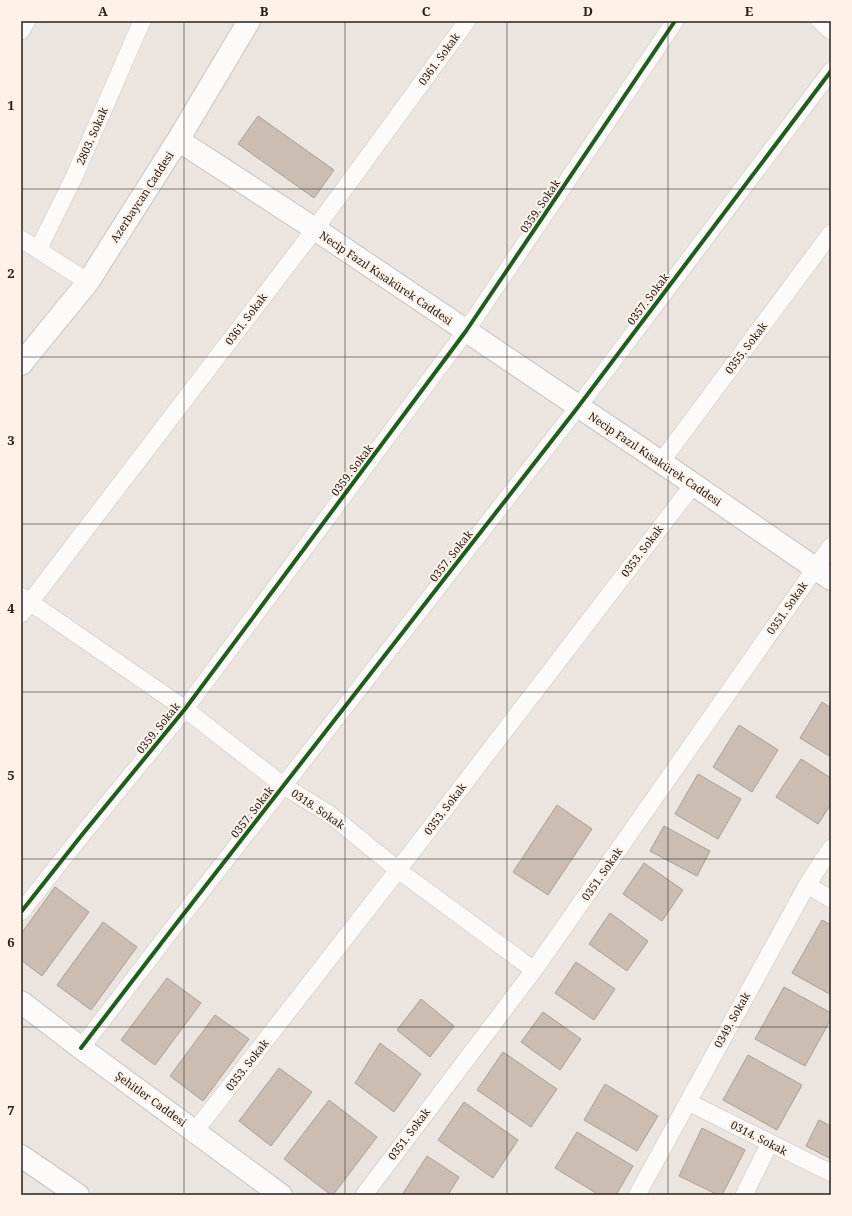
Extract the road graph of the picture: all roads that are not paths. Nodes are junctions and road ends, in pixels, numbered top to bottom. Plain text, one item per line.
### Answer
1 (27, 21) edge
2 (142, 21) edge
3 (249, 21) edge
4 (467, 21) edge
5 (675, 21) edge
6 (820, 21) edge
7 (21, 31) edge
8 (831, 31) edge
9 (831, 71) edge
10 (178, 140) junction
11 (315, 229) junction
12 (831, 233) edge
13 (21, 239) edge
14 (38, 250) junction
15 (88, 282) junction
16 (466, 331) junction
17 (21, 364) edge
18 (578, 407) junction
19 (661, 462) junction
20 (694, 485) junction
21 (831, 546) edge
22 (823, 574) edge
23 (24, 604) edge
24 (185, 709) junction
25 (284, 786) junction
26 (831, 848) edge
27 (398, 870) junction
28 (807, 885) junction
29 (831, 900) edge
30 (21, 912) edge
31 (534, 970) junction
32 (21, 1002) edge
33 (81, 1048) junction
34 (688, 1102) junction
35 (195, 1131) junction
36 (770, 1143) junction
37 (21, 1156) edge
38 (831, 1173) edge
39 (78, 1195) edge
40 (281, 1195) edge
41 (364, 1195) edge
42 (638, 1195) edge
43 (744, 1195) edge

1 - 7 street
2 - 14 street, 2803. Sokak
3 - 10 street, Azerbaycan Caddesi
4 - 11 street, 0361. Sokak
5 - 16 street, 0359. Sokak
6 - 8 street
9 - 18 street, 0357. Sokak
10 - 11 street, Necip Fazıl Kısakürek Caddesi
10 - 15 street, Azerbaycan Caddesi
11 - 16 street, Necip Fazıl Kısakürek Caddesi
11 - 23 street, 0361. Sokak
12 - 19 street, 0355. Sokak
13 - 14 street
14 - 15 street
15 - 17 street, Azerbaycan Caddesi
16 - 18 street, Necip Fazıl Kısakürek Caddesi
16 - 24 street, 0359. Sokak
18 - 19 street, Necip Fazıl Kısakürek Caddesi
18 - 25 street, 0357. Sokak
19 - 20 street, Necip Fazıl Kısakürek Caddesi
20 - 22 street, Necip Fazıl Kısakürek Caddesi
20 - 27 street, 0353. Sokak
21 - 22 street, 0351. Sokak
22 - 31 street, 0351. Sokak
23 - 24 street, 0318. Sokak
24 - 25 street, 0318. Sokak
24 - 30 street, 0359. Sokak
25 - 27 street, 0318. Sokak
25 - 33 street, 0357. Sokak
26 - 28 street, 0349. Sokak
27 - 31 street, 0318. Sokak
27 - 35 street, 0353. Sokak
28 - 29 street
28 - 34 street, 0349. Sokak
31 - 41 street, 0351. Sokak
32 - 33 street, Şehitler Caddesi
33 - 35 street, Şehitler Caddesi
34 - 36 street, 0314. Sokak
34 - 42 street, 0349. Sokak
35 - 40 street, Şehitler Caddesi
36 - 38 street, 0314. Sokak
36 - 43 street
37 - 39 street

